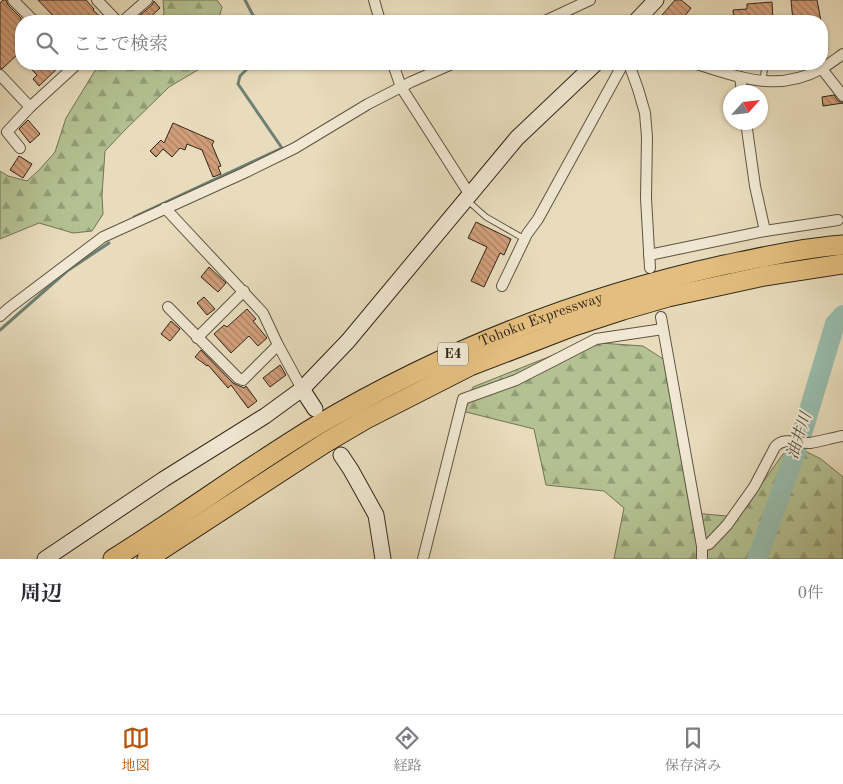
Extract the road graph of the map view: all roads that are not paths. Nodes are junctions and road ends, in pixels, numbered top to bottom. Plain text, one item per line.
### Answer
1 (13, 0) edge
2 (97, 0) edge
3 (147, 0) edge
4 (374, 0) edge
5 (590, 0) edge
6 (656, 0) edge
7 (28, 15) edge
8 (111, 15) edge
9 (130, 15) edge
10 (378, 15) edge
11 (558, 15) edge
12 (642, 15) edge
13 (843, 54) edge
14 (828, 65) edge
15 (70, 70) edge
16 (395, 70) edge
17 (439, 70) edge
18 (589, 70) edge
19 (620, 70) edge
20 (631, 70) edge
21 (716, 70) edge
22 (764, 70) edge
23 (819, 70) edge
24 (823, 70) edge
25 (0, 75) edge
26 (740, 77) junction
27 (763, 82) junction
28 (741, 85) edge
29 (401, 87) junction
30 (843, 96) edge
31 (30, 107) junction
32 (747, 130) edge
33 (20, 148) dead end
34 (468, 197) junction
35 (165, 208) junction
36 (838, 220) dead end
37 (766, 231) junction
38 (527, 234) junction
39 (838, 245) edge
40 (649, 256) junction
41 (834, 265) edge
42 (650, 268) dead end
43 (502, 286) dead end
44 (244, 291) junction
45 (168, 307) dead end
46 (0, 316) edge
47 (661, 317) dead end
48 (663, 329) junction
49 (198, 338) junction
50 (278, 345) junction
51 (302, 389) junction
52 (315, 409) dead end
53 (843, 436) edge
54 (341, 455) dead end
55 (702, 546) junction
56 (45, 559) edge
57 (113, 559) edge
58 (147, 559) edge
59 (383, 559) edge
60 (423, 559) edge
61 (702, 559) edge

1 - 7 street
2 - 8 street
3 - 9 street
4 - 10 street
5 - 11 street
6 - 12 street
13 - 14 street
15 - 31 street
16 - 29 street
17 - 29 street
18 - 34 street
19 - 38 street
20 - 40 street
21 - 26 street
22 - 27 lane
23 - 27 street
24 - 30 street
25 - 31 street
26 - 27 street
26 - 28 street
29 - 34 street
29 - 35 street
31 - 33 street
32 - 37 street
34 - 38 lane
34 - 51 street
35 - 44 street
35 - 46 street
36 - 37 street
37 - 40 street
38 - 43 street
39 - 57 highway, Tohoku Expressway / E4
40 - 42 street
41 - 58 highway, Tohoku Expressway / E4
44 - 49 street
44 - 50 street
45 - 49 street
47 - 48 street
48 - 55 street
48 - 60 street
49 - 50 street
50 - 51 street
51 - 52 street
51 - 56 street
53 - 55 street
54 - 59 street
55 - 61 street

